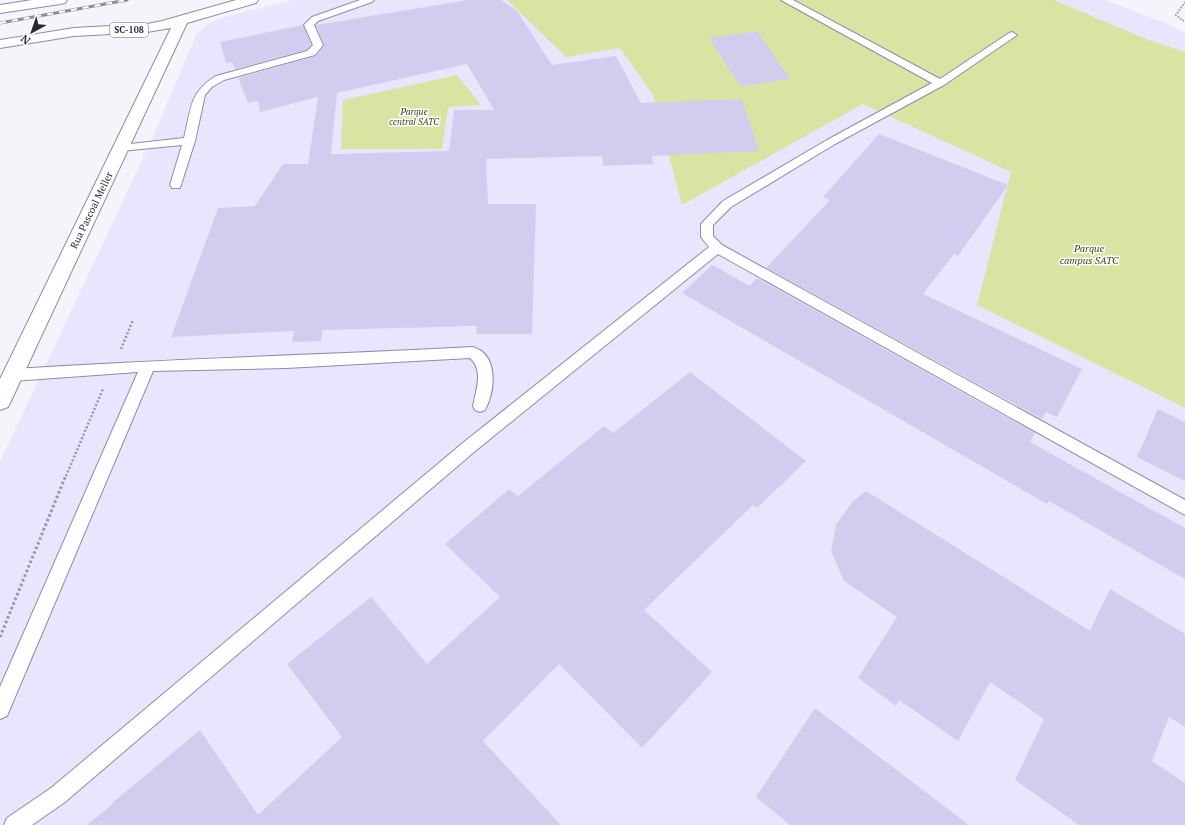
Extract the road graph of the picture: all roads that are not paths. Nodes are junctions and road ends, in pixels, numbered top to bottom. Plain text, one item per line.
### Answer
1 (60, 0) edge
2 (251, 0) edge
3 (369, 0) edge
4 (786, 0) edge
5 (0, 9) edge
6 (182, 19) junction
7 (1012, 35) dead end
8 (0, 44) edge
9 (940, 83) junction
10 (189, 141) junction
11 (121, 148) junction
12 (176, 185) dead end
13 (718, 248) junction
14 (148, 366) junction
15 (12, 375) junction
16 (0, 401) edge
17 (480, 406) dead end
18 (1185, 508) edge
19 (0, 709) edge
20 (14, 825) edge

1 - 5 main road
2 - 6 main road, SC-108
3 - 10 lane
4 - 9 lane
6 - 8 main road, SC-108
6 - 11 main road, Rua Pascoal Meller
7 - 9 lane
9 - 13 lane
10 - 11 lane
10 - 12 lane
11 - 15 main road, Rua Pascoal Meller
13 - 18 lane
13 - 20 lane
14 - 15 lane
14 - 17 lane
14 - 19 lane
15 - 16 main road, Rua Pascoal Meller

